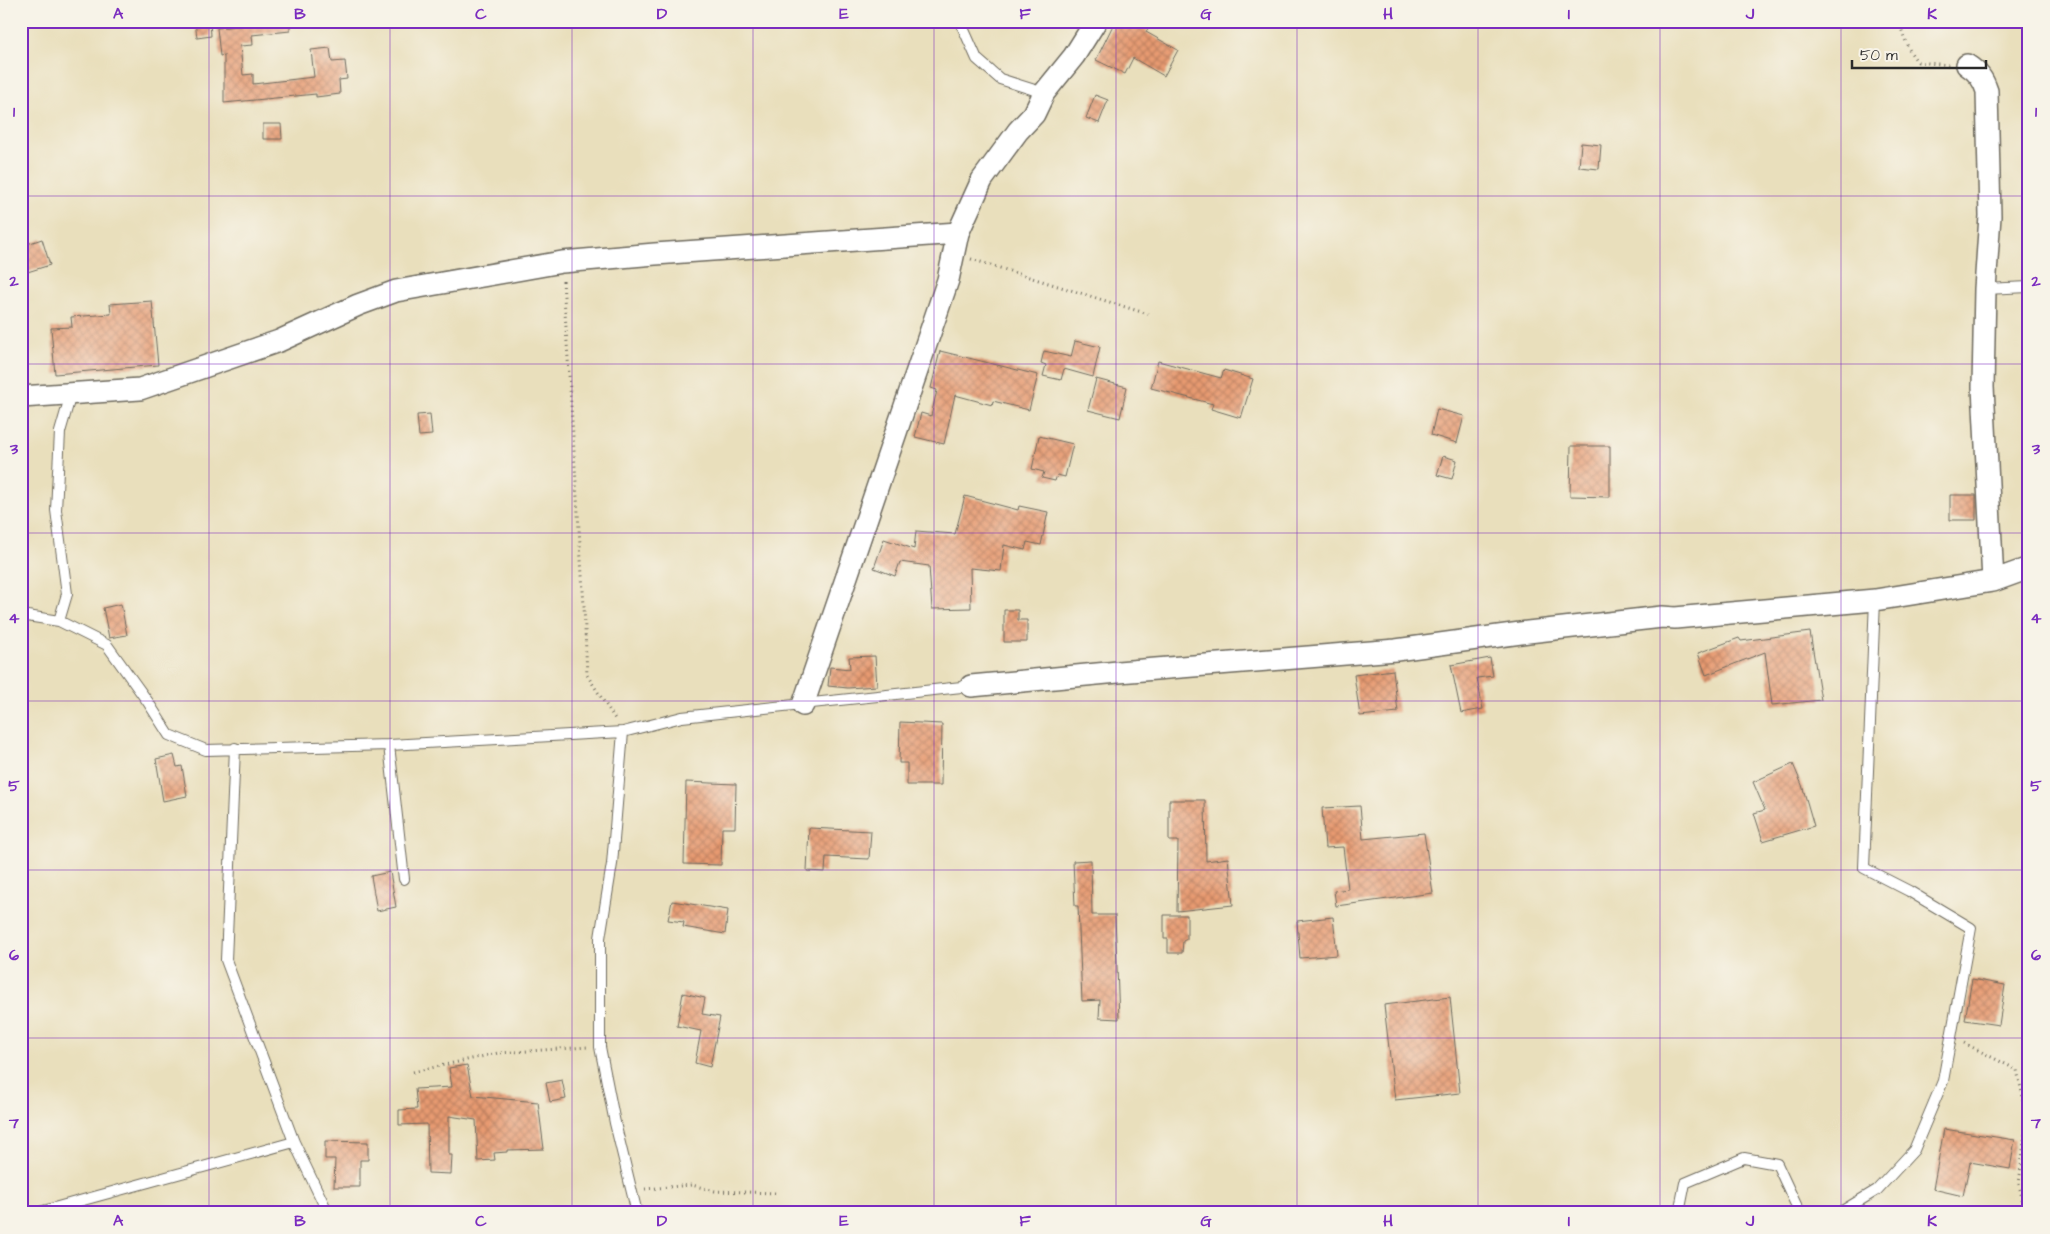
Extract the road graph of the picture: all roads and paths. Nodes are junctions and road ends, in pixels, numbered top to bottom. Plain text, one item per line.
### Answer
1 (960, 21) edge
2 (1096, 21) edge
3 (1899, 21) edge
4 (1967, 65) joint
5 (1044, 93) junction
6 (958, 233) junction
7 (562, 262) junction
8 (2029, 286) edge
9 (1985, 289) junction
10 (1148, 314) dead end
11 (71, 394) junction
12 (21, 398) edge
13 (2029, 568) edge
14 (1993, 581) junction
15 (1875, 600) junction
16 (21, 615) edge
17 (60, 621) junction
18 (971, 686) joint
19 (803, 705) junction
20 (623, 732) junction
21 (389, 745) junction
22 (235, 748) junction
23 (404, 879) dead end
24 (1951, 1036) junction
25 (600, 1047) junction
26 (413, 1072) dead end
27 (294, 1142) junction
28 (632, 1190) junction
29 (776, 1193) dead end
30 (36, 1213) edge
31 (328, 1213) edge
32 (637, 1213) edge
33 (1679, 1213) edge
34 (1803, 1213) edge
35 (1839, 1213) edge
36 (2025, 1213) edge

1 - 5 lane
2 - 5 street
3 - 4 path
4 - 9 street
5 - 6 street
6 - 7 street
6 - 10 path
6 - 19 street
7 - 11 street
7 - 20 path
8 - 9 lane
9 - 14 street
11 - 12 street
11 - 17 lane
13 - 14 street
14 - 15 street
15 - 18 street
15 - 24 lane
16 - 17 lane
17 - 22 lane
18 - 19 lane
19 - 20 lane
20 - 21 lane
20 - 25 lane
21 - 22 lane
21 - 23 lane
22 - 27 lane
24 - 35 lane
24 - 36 path
25 - 26 path
25 - 28 lane
27 - 30 lane
27 - 31 lane
28 - 29 path
28 - 32 lane
33 - 34 lane

